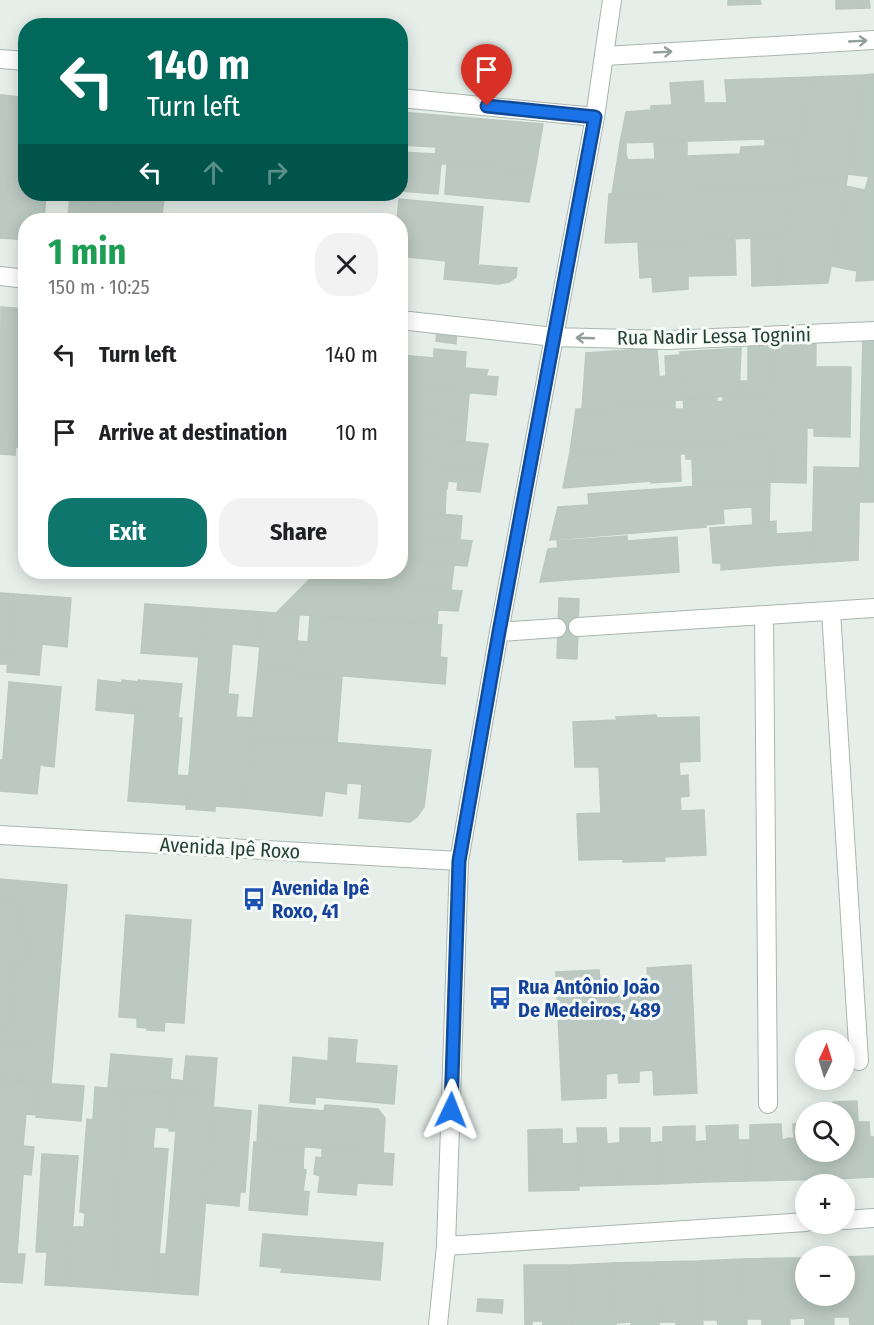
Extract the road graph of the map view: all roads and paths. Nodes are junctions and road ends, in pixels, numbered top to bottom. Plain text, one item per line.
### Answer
1 (612, 0) edge
2 (874, 40) edge
3 (605, 56) junction
4 (0, 59) edge
5 (18, 60) edge
6 (408, 99) edge
7 (595, 117) junction
8 (0, 276) edge
9 (18, 278) edge
10 (408, 321) edge
11 (874, 331) edge
12 (554, 337) junction
13 (874, 608) edge
14 (831, 610) junction
15 (764, 615) junction
16 (578, 627) dead end
17 (557, 628) dead end
18 (499, 632) junction
19 (0, 835) edge
20 (459, 861) junction
21 (859, 1061) dead end
22 (768, 1104) dead end
23 (874, 1218) edge
24 (855, 1219) edge
25 (795, 1223) edge
26 (446, 1246) junction
27 (438, 1325) edge

1 - 3 street
3 -> 2 street
3 - 7 street
4 - 5 street
6 - 7 street
7 - 12 street
8 - 9 street
10 - 12 street, Rua Nadir Lessa Tognini
11 -> 12 street, Rua Nadir Lessa Tognini
12 - 18 street
13 - 14 street
14 - 15 street
14 - 21 street
15 - 16 street
15 - 22 street
17 - 18 street
18 - 20 street
19 - 20 street, Avenida Ipê Roxo
20 - 26 street
23 - 24 street
25 - 26 street
26 - 27 street

